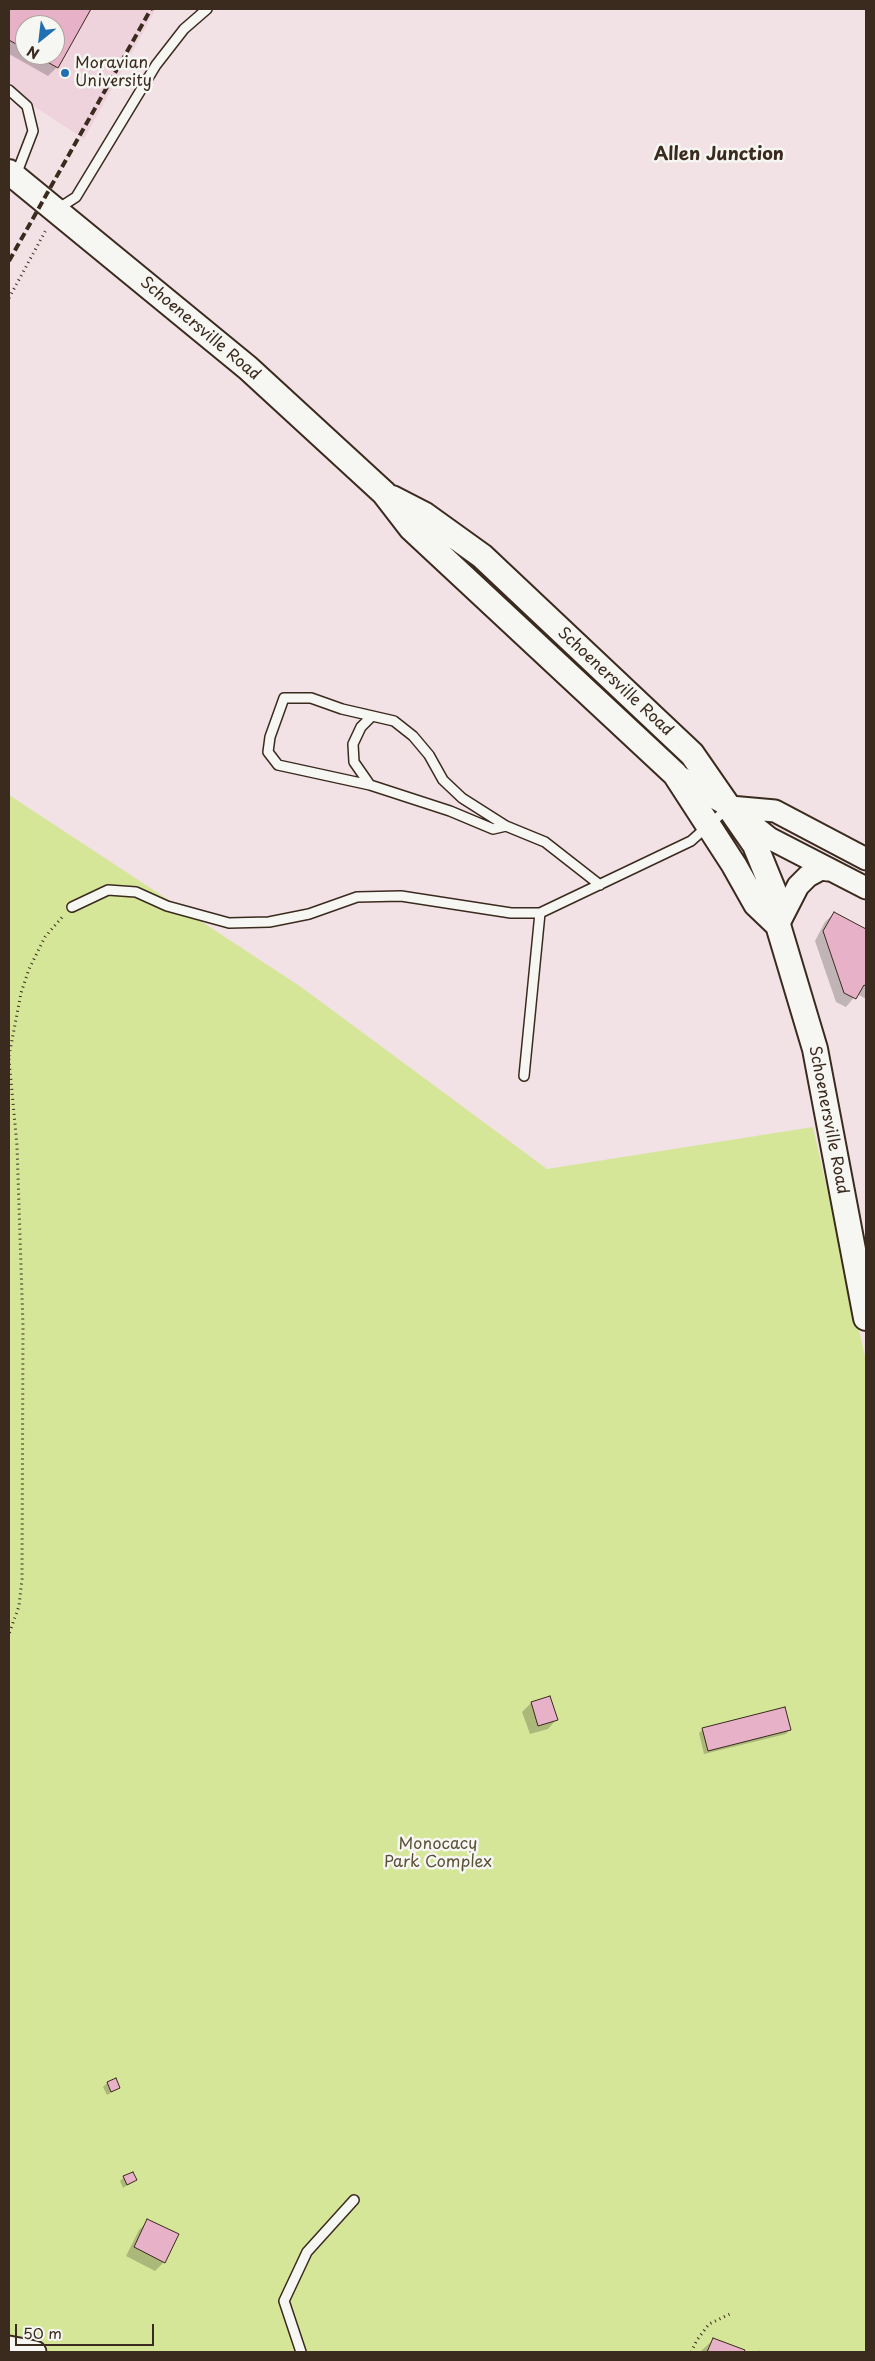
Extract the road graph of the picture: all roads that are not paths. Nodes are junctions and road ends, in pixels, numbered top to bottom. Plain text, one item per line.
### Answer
1 (207, 9) edge
2 (9, 90) edge
3 (12, 175) edge
4 (56, 211) junction
5 (384, 493) junction
6 (371, 717) junction
7 (675, 774) junction
8 (370, 785) junction
9 (730, 807) junction
10 (707, 824) junction
11 (506, 826) junction
12 (866, 859) edge
13 (828, 870) junction
14 (600, 885) junction
15 (866, 888) edge
16 (72, 907) road end
17 (540, 913) junction
18 (778, 925) junction
19 (524, 1076) dead end
20 (865, 1305) edge
21 (354, 2200) dead end
22 (9, 2347) edge
23 (35, 2352) edge
24 (301, 2352) edge

1 - 4 lane
2 - 3 lane
3 - 4 main road, Schoenersville Road
4 - 5 main road, Schoenersville Road
5 - 7 main road, Schoenersville Road
5 - 9 main road, Schoenersville Road
6 - 8 lane
6 - 8 lane
6 - 11 lane
7 - 9 street
7 - 10 main road, Schoenersville Road
8 - 11 lane
9 - 10 lane
9 - 12 street
9 - 13 street
9 - 18 main road, Schoenersville Road
10 - 14 lane
10 - 18 main road, Schoenersville Road
11 - 14 lane
13 - 15 street
13 - 18 street
14 - 17 lane
16 - 17 lane
17 - 19 lane
18 - 20 main road, Schoenersville Road
21 - 24 lane
22 - 23 street

